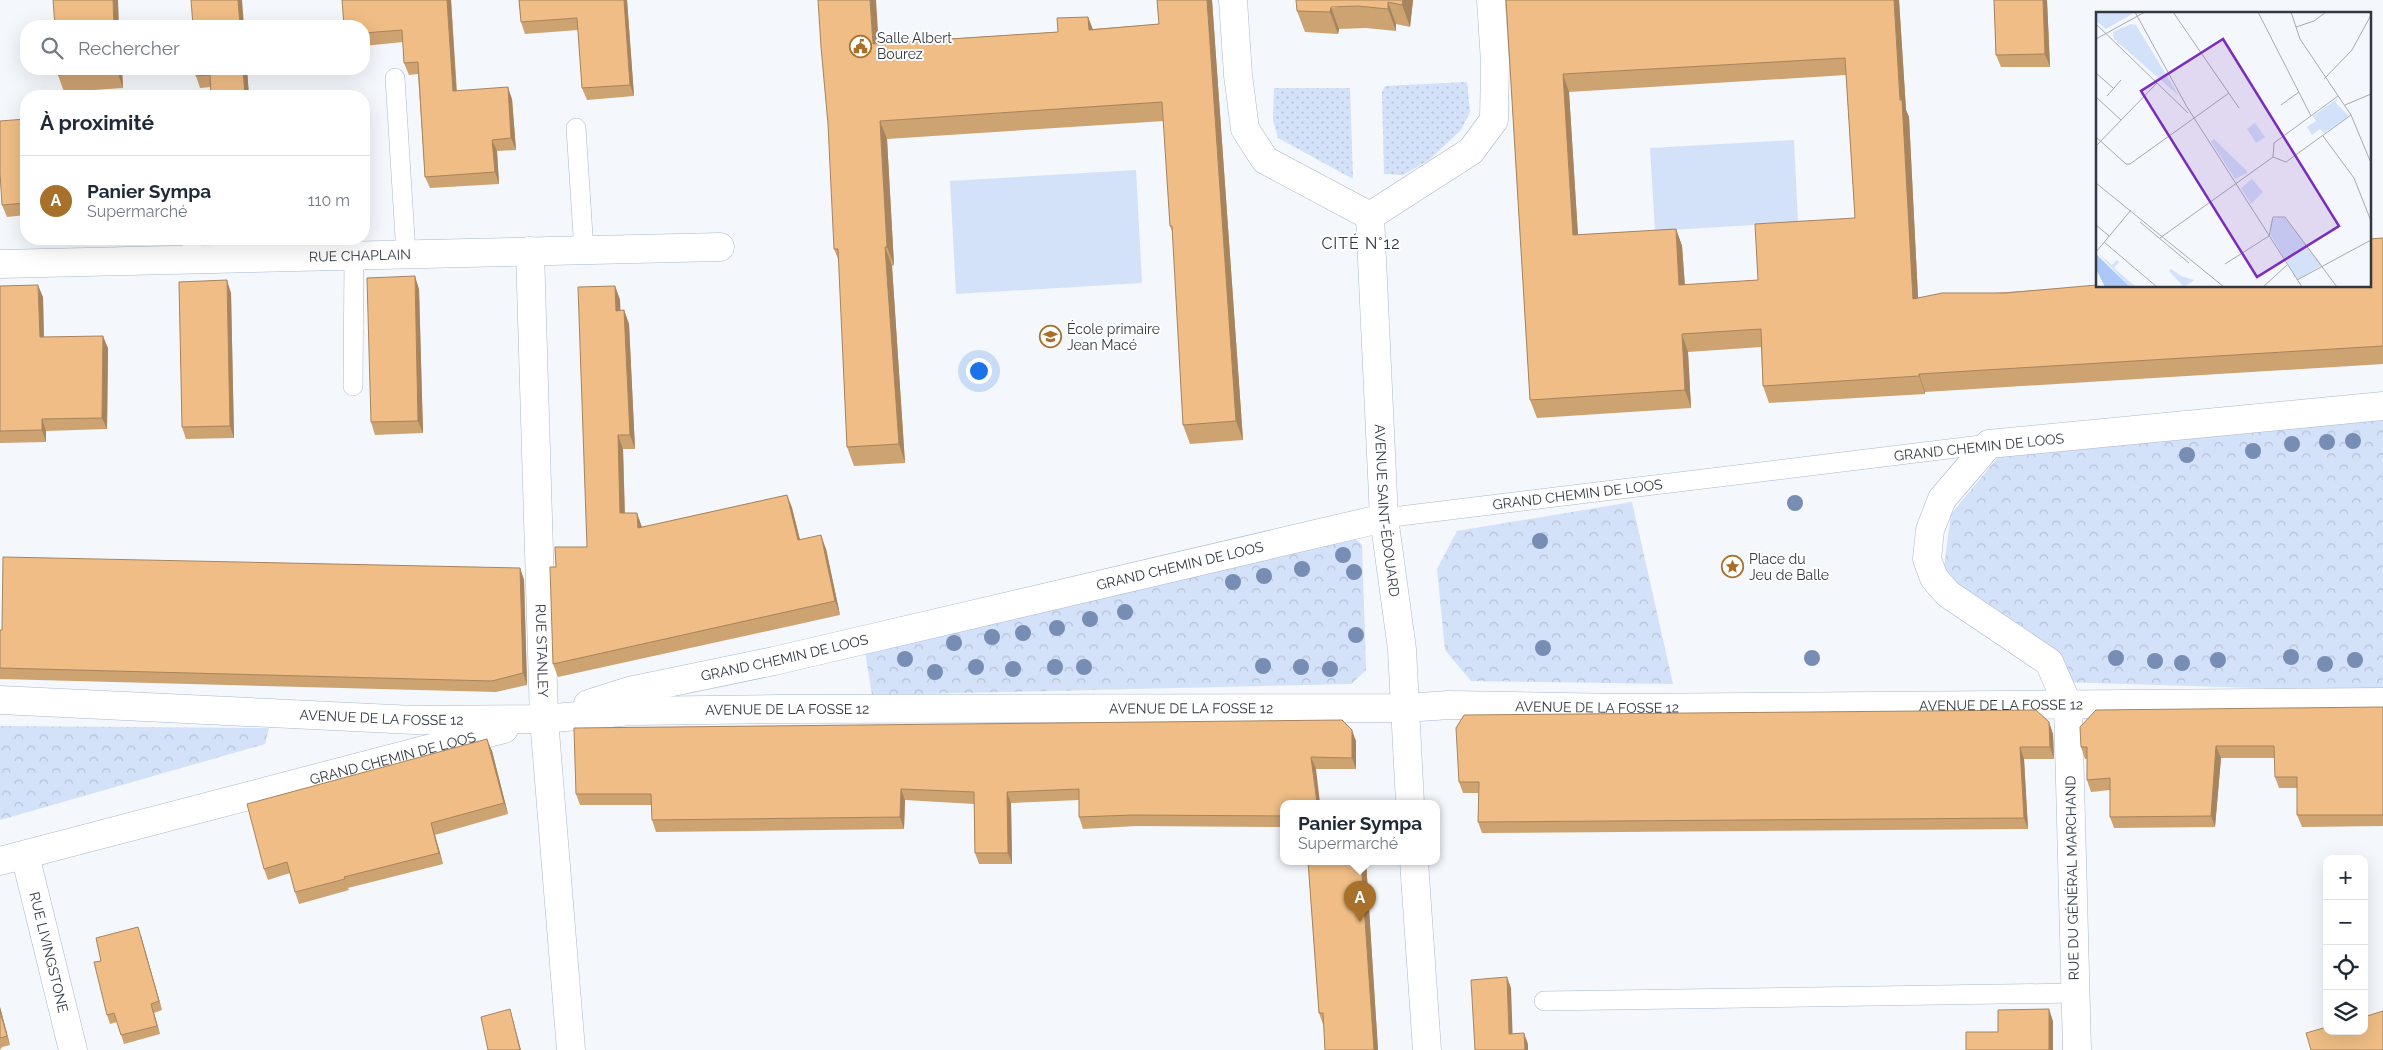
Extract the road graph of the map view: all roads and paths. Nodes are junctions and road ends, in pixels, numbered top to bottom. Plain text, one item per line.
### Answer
1 (1233, 0) edge
2 (1491, 0) edge
3 (394, 78) dead end
4 (576, 128) dead end
5 (1370, 216) junction
6 (720, 247) dead end
7 (192, 249) edge
8 (530, 251) junction
9 (584, 251) junction
10 (406, 254) junction
11 (354, 255) junction
12 (0, 264) edge
13 (353, 386) dead end
14 (2383, 406) edge
15 (1989, 444) junction
16 (1384, 518) junction
17 (0, 700) edge
18 (2383, 702) edge
19 (2068, 706) junction
20 (1405, 708) junction
21 (544, 719) junction
22 (1410, 800) edge
23 (13, 858) edge
24 (1414, 865) edge
25 (2075, 993) junction
26 (1544, 1001) dead end
27 (73, 1050) edge
28 (571, 1050) edge
29 (1427, 1050) edge
30 (2077, 1050) edge

1 - 5 street
2 - 5 street
3 - 10 lane
4 - 9 lane
5 - 16 street, AVENUE SAINT-ÉDOUARD
6 - 9 street, RUE CHAPLAIN
7 - 11 street, RUE CHAPLAIN
7 - 12 street, RUE CHAPLAIN
8 - 9 street, RUE CHAPLAIN
8 - 10 street, RUE CHAPLAIN
8 - 21 street, RUE STANLEY
10 - 11 street, RUE CHAPLAIN
11 - 13 lane
14 - 15 street, GRAND CHEMIN DE LOOS
15 - 16 lane, GRAND CHEMIN DE LOOS
15 - 19 street
16 - 20 street, AVENUE SAINT-ÉDOUARD
16 - 21 street, GRAND CHEMIN DE LOOS
17 - 21 street, AVENUE DE LA FOSSE 12
18 - 19 street, AVENUE DE LA FOSSE 12
19 - 20 street, AVENUE DE LA FOSSE 12
19 - 25 street, RUE DU GÉNÉRAL MARCHAND
20 - 21 street, AVENUE DE LA FOSSE 12
20 - 22 street, AVENUE SAINT-ÉDOUARD
21 - 23 street, GRAND CHEMIN DE LOOS
21 - 28 street, RUE STANLEY
23 - 27 street, RUE LIVINGSTONE
24 - 29 street
25 - 26 lane
25 - 30 street, RUE DU GÉNÉRAL MARCHAND

